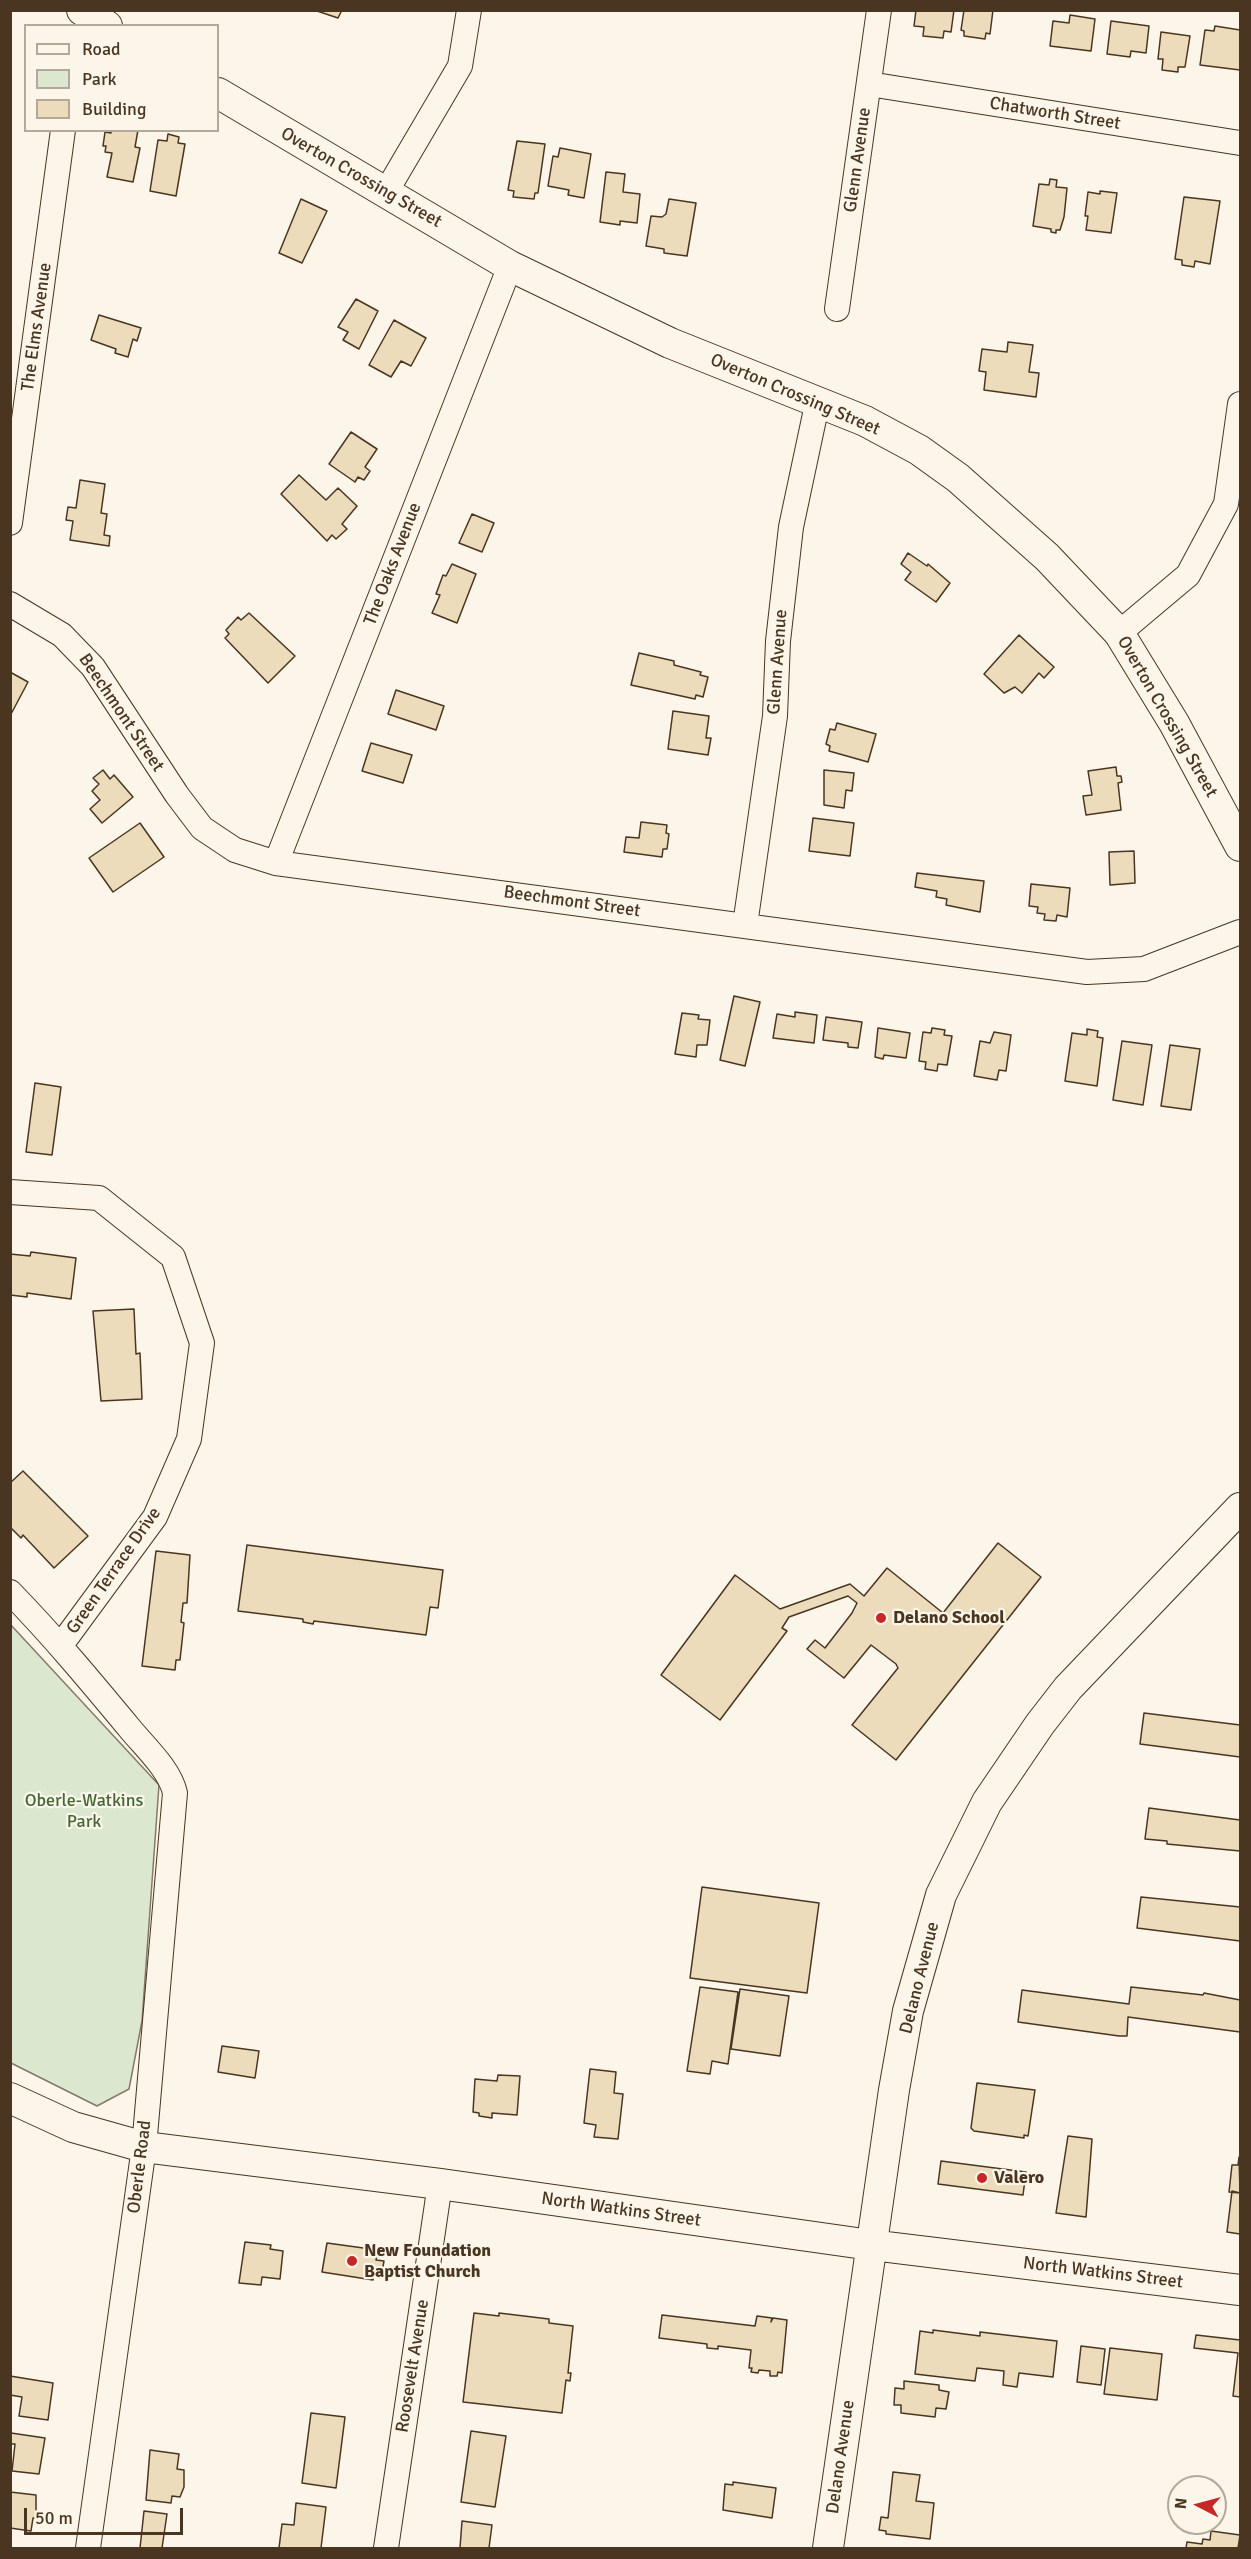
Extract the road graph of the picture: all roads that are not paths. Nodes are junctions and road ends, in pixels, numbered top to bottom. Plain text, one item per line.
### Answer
1 (81, 10) edge
2 (469, 10) edge
3 (879, 10) edge
4 (103, 24) edge
5 (869, 84) junction
6 (219, 94) edge
7 (63, 132) edge
8 (1240, 143) edge
9 (386, 192) junction
10 (510, 266) junction
11 (837, 309) dead end
12 (818, 400) junction
13 (1240, 404) edge
14 (10, 523) edge
15 (10, 604) edge
16 (1119, 633) junction
17 (1240, 846) edge
18 (276, 863) junction
19 (745, 925) junction
20 (1240, 932) edge
21 (10, 1192) edge
22 (1240, 1508) edge
23 (10, 1592) edge
24 (61, 1645) junction
25 (10, 2098) edge
26 (144, 2147) junction
27 (440, 2184) junction
28 (872, 2245) junction
29 (1240, 2289) edge
30 (88, 2548) edge
31 (386, 2548) edge
32 (828, 2548) edge

1 - 4 main road
2 - 9 street
3 - 5 street, Glenn Avenue
5 - 8 street, Chatworth Street
5 - 11 street, Glenn Avenue
6 - 9 main road, Overton Crossing Street
7 - 14 street, The Elms Avenue
9 - 10 main road, Overton Crossing Street
10 - 12 main road, Overton Crossing Street
10 - 18 street, The Oaks Avenue
12 - 16 main road, Overton Crossing Street
12 - 19 street, Glenn Avenue
13 - 16 street
15 - 18 street, Beechmont Street
16 - 17 main road, Overton Crossing Street
18 - 19 street, Beechmont Street
19 - 20 street, Beechmont Street
21 - 24 street, Green Terrace Drive
22 - 28 main road, Delano Avenue
23 - 24 street
24 - 26 street, Oberle Road
25 - 26 main road, North Watkins Street
26 - 27 main road, North Watkins Street
26 - 30 street, Oberle Road
27 - 28 main road, North Watkins Street
27 - 31 street, Roosevelt Avenue
28 - 29 main road, North Watkins Street
28 - 32 main road, Delano Avenue

